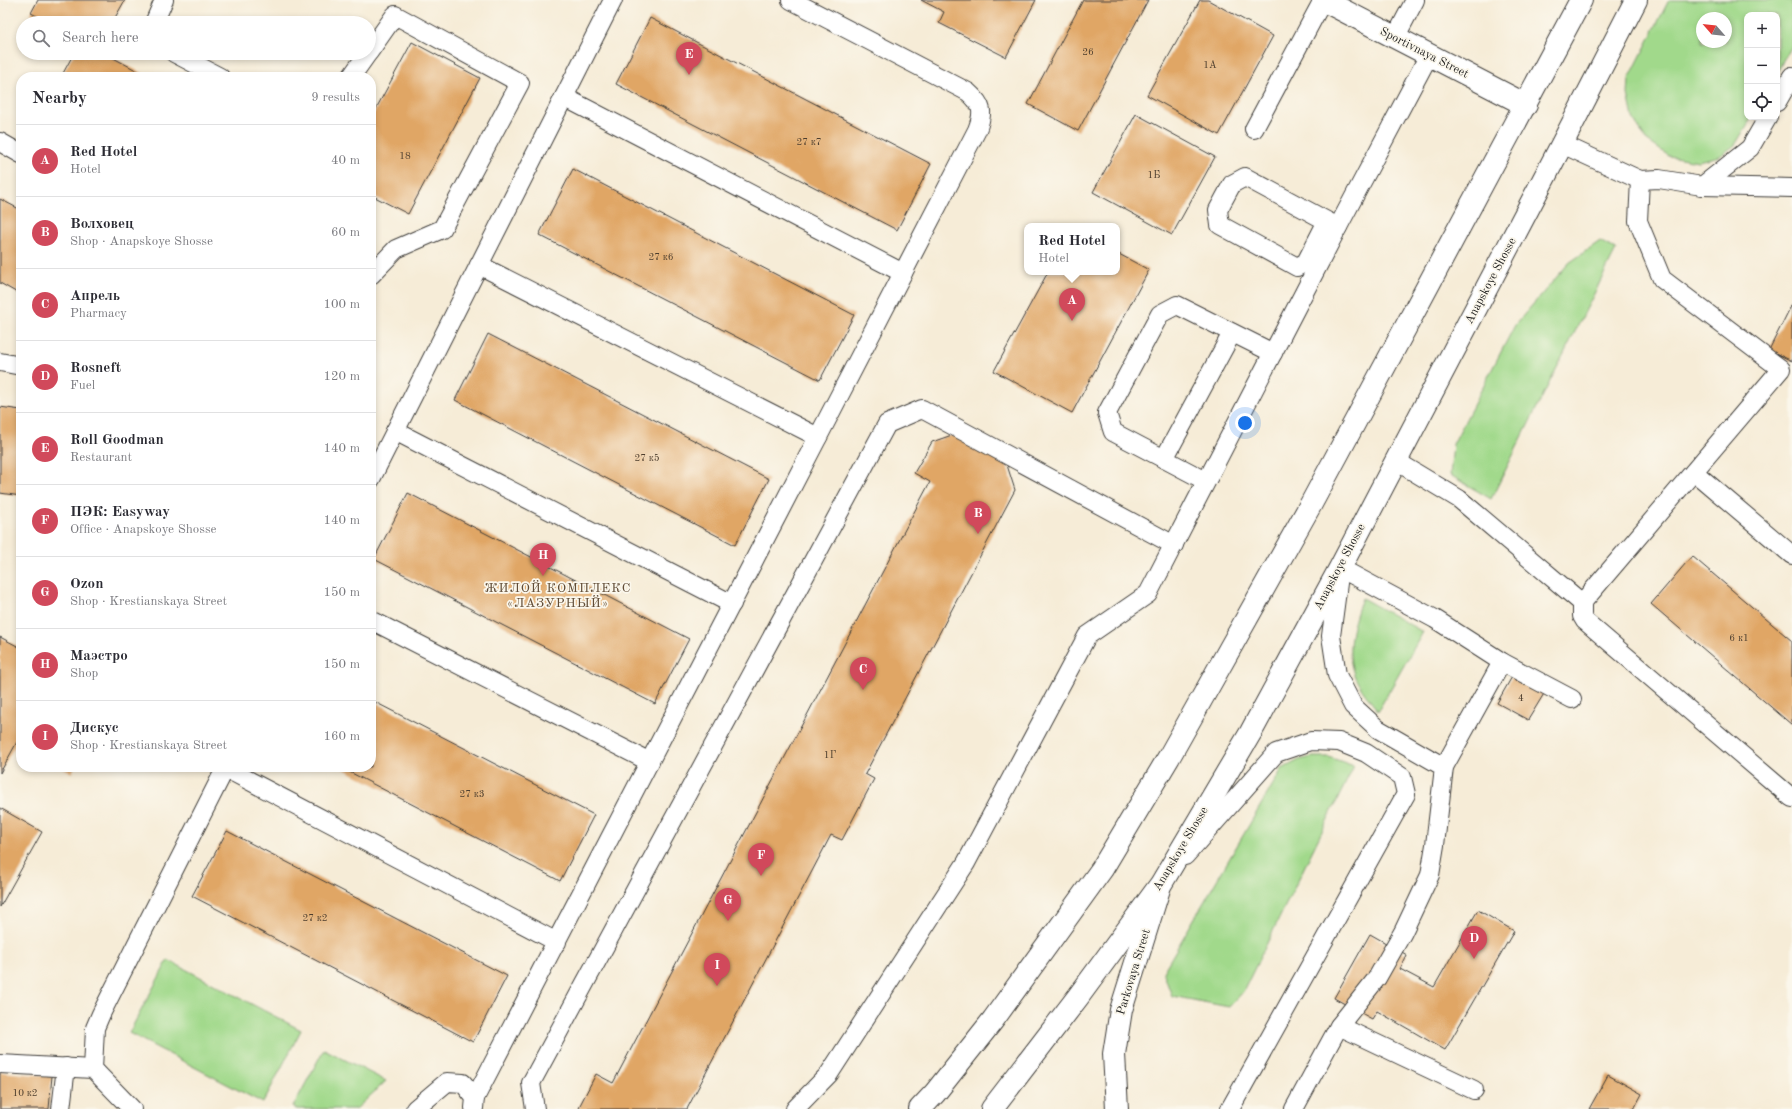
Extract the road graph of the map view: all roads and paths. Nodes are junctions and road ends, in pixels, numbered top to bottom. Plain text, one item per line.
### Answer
1 (164, 0) edge
2 (613, 0) edge
3 (790, 0) edge
4 (1323, 0) edge
5 (1415, 0) edge
6 (1581, 0) edge
7 (1636, 0) edge
8 (157, 16) edge
9 (1395, 38) junction
10 (376, 41) edge
11 (1429, 55) junction
12 (187, 60) edge
13 (363, 60) edge
14 (210, 72) edge
15 (354, 72) edge
16 (1792, 76) edge
17 (564, 97) junction
18 (1780, 97) edge
19 (1526, 105) junction
20 (1766, 120) edge
21 (1254, 129) dead end
22 (0, 142) edge
23 (1562, 144) junction
24 (16, 151) edge
25 (1640, 180) junction
26 (1702, 186) junction
27 (1792, 188) edge
28 (1332, 224) junction
29 (479, 265) junction
30 (376, 270) edge
31 (904, 274) junction
32 (1232, 333) junction
33 (1273, 353) junction
34 (0, 362) edge
35 (16, 365) edge
36 (1787, 371) edge
37 (395, 431) junction
38 (818, 438) junction
39 (1164, 459) junction
40 (1396, 460) junction
41 (376, 469) edge
42 (1694, 472) junction
43 (1206, 482) junction
44 (1174, 545) junction
45 (1792, 555) edge
46 (1340, 568) junction
47 (1582, 603) junction
48 (732, 604) junction
49 (376, 623) edge
50 (1502, 662) junction
51 (1572, 699) dead end
52 (650, 762) junction
53 (1444, 767) junction
54 (224, 772) edge
55 (234, 772) edge
56 (1792, 798) edge
57 (1161, 884) junction
58 (556, 942) junction
59 (1339, 1026) junction
60 (0, 1064) edge
61 (66, 1067) junction
62 (93, 1069) junction
63 (1474, 1090) dead end
64 (475, 1103) edge
65 (995, 1108) edge
66 (61, 1109) edge
67 (132, 1109) edge
68 (415, 1109) edge
69 (535, 1109) edge
70 (795, 1109) edge
71 (920, 1109) edge
72 (1117, 1109) edge
73 (1230, 1109) edge
74 (1294, 1109) edge

1 - 8 lane
2 - 17 lane
3 - 31 lane
4 - 9 main road, Sportivnaya Street
4 - 21 lane
5 - 9 lane
6 - 19 main road
7 - 23 main road, Anapskoye Shosse
9 - 11 main road, Sportivnaya Street
10 - 30 lane
11 - 19 main road, Sportivnaya Street
11 - 28 lane
12 - 14 lane
13 - 15 lane
16 - 18 lane
17 - 29 lane
17 - 31 lane
19 - 71 main road
20 - 26 lane
22 - 24 lane
23 - 25 lane
23 - 40 main road, Anapskoye Shosse
25 - 26 lane
25 - 36 lane
26 - 27 lane
28 - 28 lane
28 - 33 lane
29 - 37 lane
29 - 38 lane
31 - 38 lane
32 - 33 lane
32 - 39 lane
32 - 39 lane
33 - 43 lane
34 - 35 lane
36 - 42 lane
37 - 41 lane
37 - 48 lane
38 - 48 lane
39 - 43 lane
40 - 46 main road, Anapskoye Shosse
40 - 47 lane
42 - 45 lane
42 - 47 lane
43 - 44 lane
44 - 69 lane
44 - 70 lane
46 - 50 lane
46 - 53 lane
46 - 57 main road, Anapskoye Shosse
47 - 56 lane
48 - 52 lane
49 - 52 lane
50 - 51 lane
50 - 53 lane
52 - 58 lane
53 - 59 lane
54 - 62 lane
55 - 58 lane
57 - 65 main road, Anapskoye Shosse
57 - 72 main road, Parkovaya Street
57 - 73 lane
58 - 64 lane
59 - 63 lane
59 - 74 lane
60 - 61 lane
61 - 62 lane
61 - 66 lane
62 - 67 lane
64 - 68 lane

